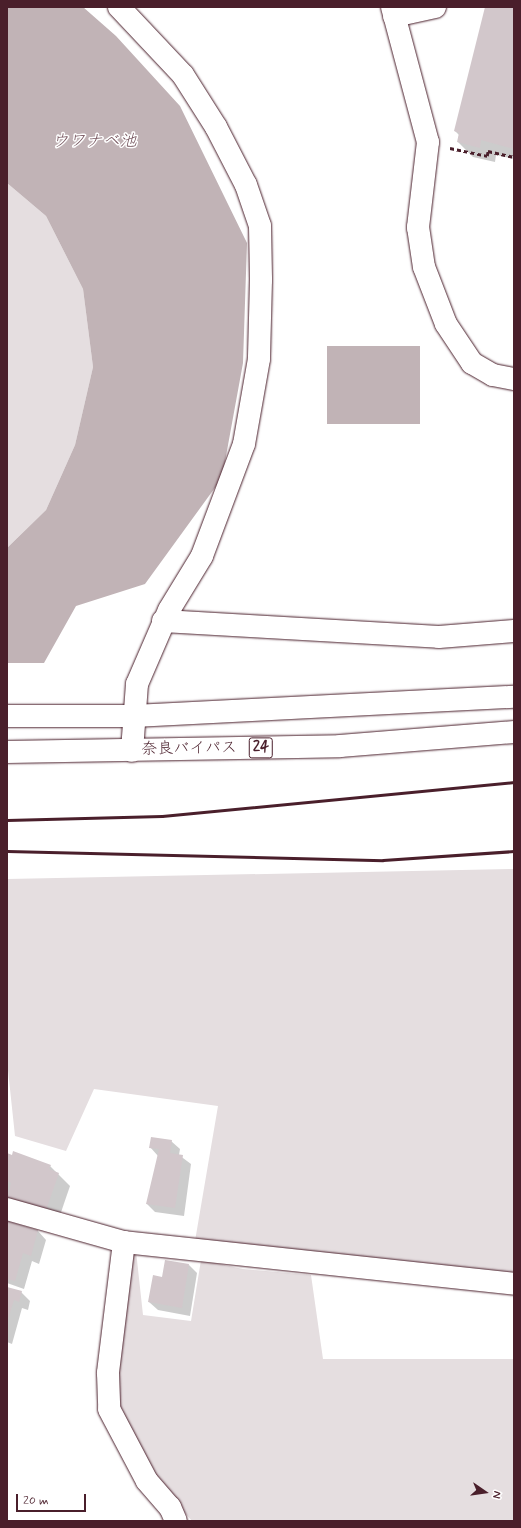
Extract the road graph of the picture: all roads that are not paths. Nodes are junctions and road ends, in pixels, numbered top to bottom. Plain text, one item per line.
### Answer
1 (118, 7) edge
2 (435, 7) edge
3 (393, 11) edge
4 (514, 379) edge
5 (163, 622) junction
6 (514, 631) edge
7 (514, 697) edge
8 (7, 716) edge
9 (134, 716) junction
10 (514, 732) edge
11 (132, 751) junction
12 (7, 752) edge
13 (7, 1209) edge
14 (124, 1242) junction
15 (514, 1284) edge
16 (176, 1521) edge

1 - 5 main road
2 - 3 main road
3 - 4 main road
5 - 6 main road
5 - 9 main road
7 - 9 main road
8 - 9 main road
9 - 11 main road
10 - 11 main road, 奈良バイパス / 24
11 - 12 main road, 奈良バイパス / 24
13 - 14 main road
14 - 15 main road
14 - 16 main road

